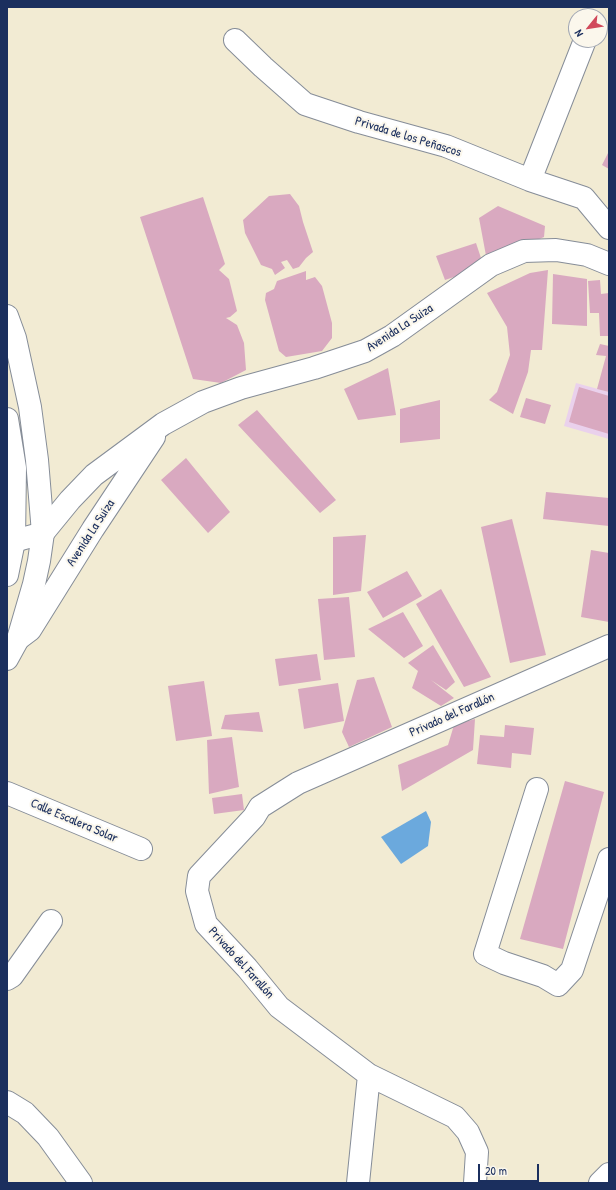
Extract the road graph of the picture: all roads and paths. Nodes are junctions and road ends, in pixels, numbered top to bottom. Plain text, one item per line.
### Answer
1 (235, 40) dead end
2 (583, 48) edge
3 (530, 180) junction
4 (609, 228) edge
5 (609, 264) edge
6 (7, 316) edge
7 (7, 420) edge
8 (163, 424) junction
9 (43, 533) junction
10 (14, 541) junction
11 (7, 575) edge
12 (18, 639) junction
13 (609, 646) edge
14 (7, 659) edge
15 (537, 790) dead end
16 (7, 793) edge
17 (141, 849) dead end
18 (609, 859) edge
19 (51, 920) dead end
20 (7, 979) edge
21 (369, 1075) junction
22 (7, 1102) edge
23 (609, 1174) edge
24 (81, 1183) edge
25 (358, 1183) edge
26 (475, 1183) edge
27 (600, 1183) edge

1 - 3 street, Privada de los Peñascos
2 - 3 street
3 - 4 street, Privada de los Peñascos
5 - 8 street, Avenida La Suiza
6 - 9 street
7 - 10 street
8 - 9 street, Avenida La Suiza
8 - 12 street, Avenida La Suiza
9 - 10 street
9 - 12 street
10 - 11 street
12 - 14 street
13 - 21 street, Privado del Farallón
15 - 18 street
16 - 17 street, Calle Escalera Solar
19 - 20 street
21 - 25 street
21 - 26 street, Privado del Farallón
22 - 24 street
23 - 27 street

